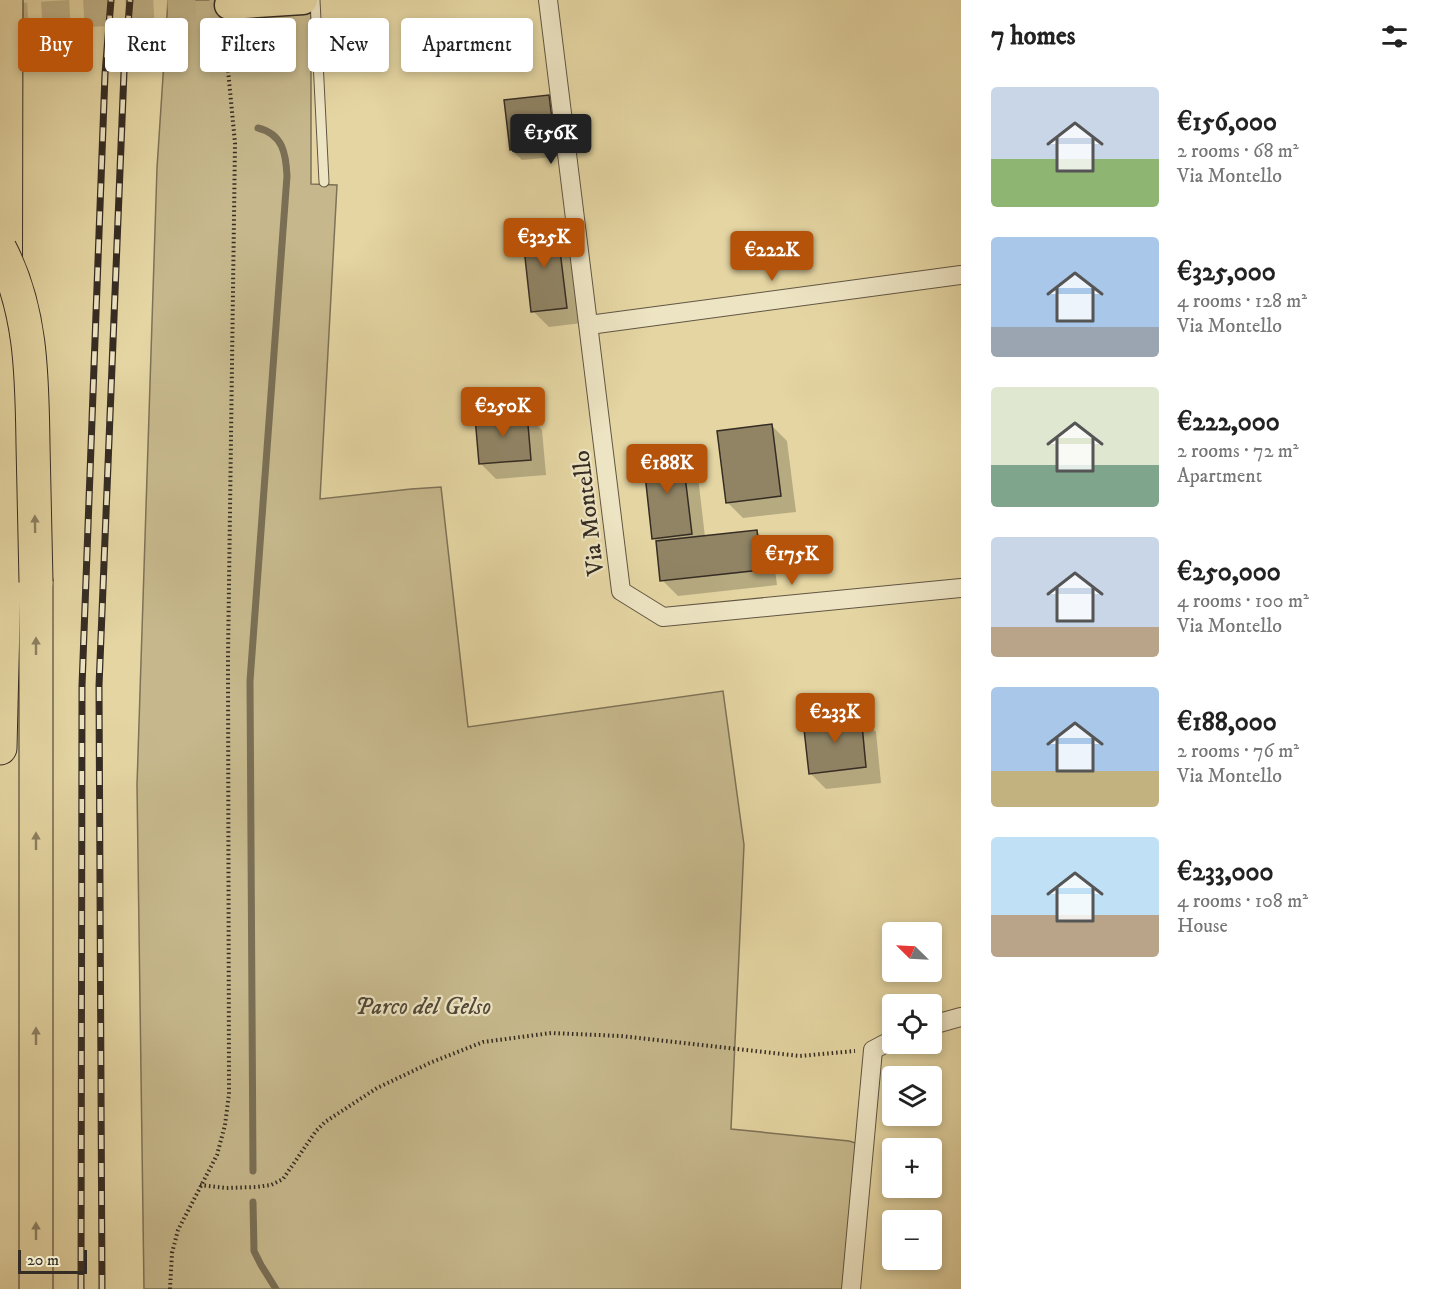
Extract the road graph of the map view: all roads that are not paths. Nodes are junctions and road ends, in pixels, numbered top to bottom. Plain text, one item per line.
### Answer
1 (6, 0) edge
2 (303, 0) edge
3 (315, 0) edge
4 (548, 0) edge
5 (226, 14) road end
6 (324, 182) dead end
7 (0, 249) edge
8 (961, 275) edge
9 (589, 325) junction
10 (961, 588) edge
11 (0, 748) edge
12 (961, 1017) edge
13 (942, 1022) edge
14 (882, 1045) edge
15 (36, 1289) edge
16 (851, 1289) edge

1 - 11 highway
2 - 5 main road
3 - 6 lane
4 - 9 street, Via Montello
15 -> 7 highway, bridge
8 - 9 street
9 - 10 street, Via Montello
12 - 13 street
14 - 16 street

